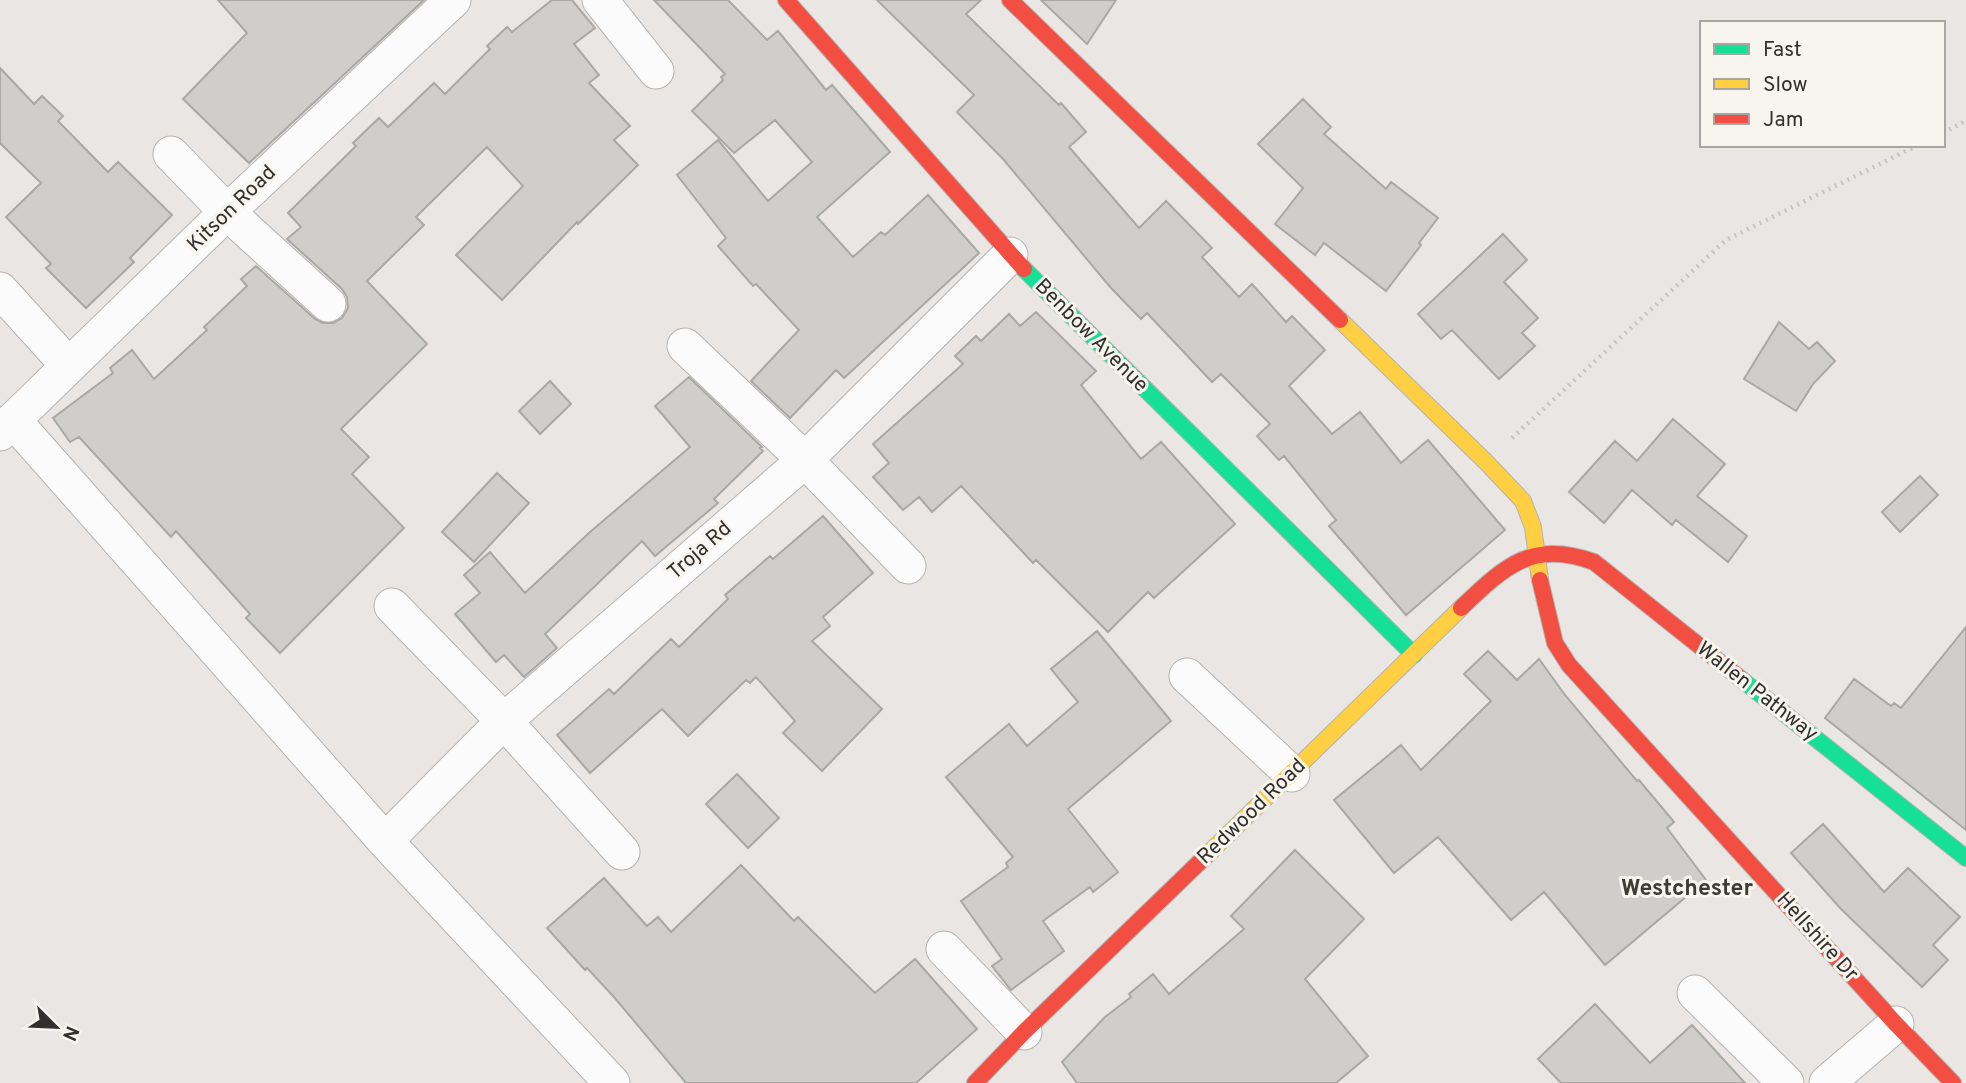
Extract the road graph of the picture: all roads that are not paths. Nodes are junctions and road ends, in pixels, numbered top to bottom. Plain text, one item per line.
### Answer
1 (453, 0) edge
2 (600, 0) edge
3 (786, 0) edge
4 (1010, 0) edge
5 (656, 71) dead end
6 (171, 155) dead end
7 (227, 212) junction
8 (1010, 255) junction
9 (0, 289) edge
10 (328, 304) dead end
11 (685, 346) dead end
12 (69, 366) junction
13 (7, 426) edge
14 (805, 460) junction
15 (1537, 555) junction
16 (908, 566) dead end
17 (392, 606) dead end
18 (1414, 655) junction
19 (1187, 677) dead end
20 (504, 721) junction
21 (1292, 774) junction
22 (385, 841) junction
23 (622, 852) dead end
24 (1966, 858) edge
25 (944, 948) dead end
26 (1695, 993) dead end
27 (1896, 1024) junction
28 (1024, 1032) junction
29 (612, 1083) edge
30 (975, 1083) edge
31 (1786, 1083) edge
32 (1827, 1083) edge
33 (1953, 1083) edge

1 - 7 street, Kitson Road
2 - 5 street
3 - 8 street, Benbow Avenue
4 - 15 street, Hellshire Dr
6 - 7 street
7 - 10 street
7 - 12 street, Kitson Road
8 - 14 street, Troja Rd
8 - 18 street, Benbow Avenue
9 - 12 street
11 - 14 street
12 - 13 street, Kitson Road
13 - 22 street
14 - 16 street
14 - 20 street, Troja Rd
15 - 18 street, Redwood Road
15 - 24 street, Wallen Pathway
15 - 27 street, Hellshire Dr
17 - 20 street
18 - 21 street, Redwood Road
19 - 21 street
20 - 22 street, Troja Rd
20 - 23 street
21 - 28 street, Redwood Road
22 - 29 street
25 - 28 street
26 - 31 street
27 - 32 street
27 - 33 street, Hellshire Dr
28 - 30 street, Redwood Road

